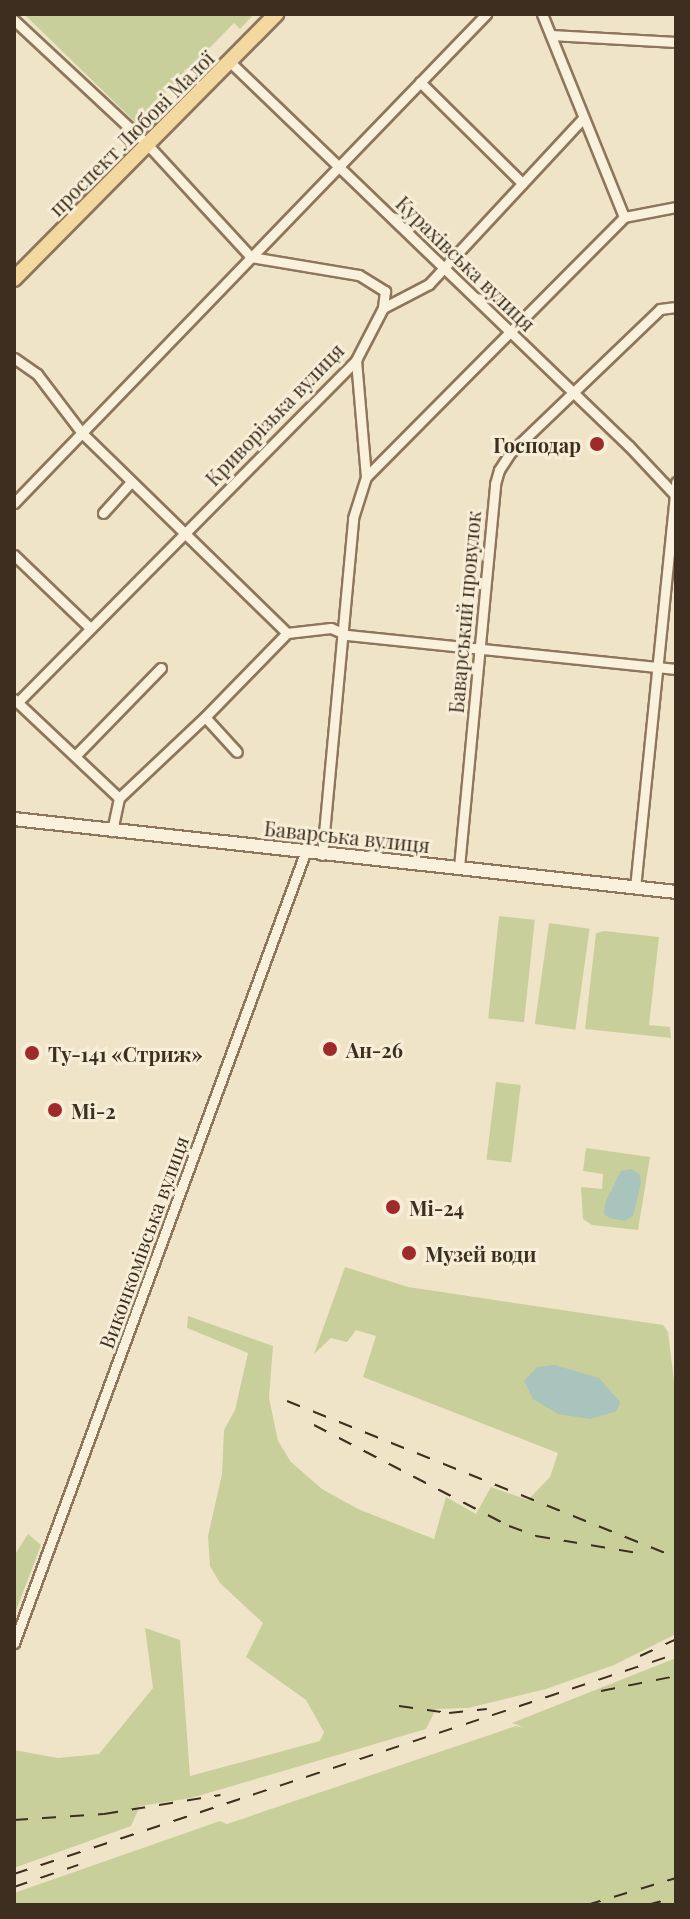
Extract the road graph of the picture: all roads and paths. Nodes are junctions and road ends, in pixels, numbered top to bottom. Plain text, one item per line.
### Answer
1 (276, 14) edge
2 (486, 14) edge
3 (542, 14) edge
4 (14, 20) edge
5 (551, 35) junction
6 (676, 42) edge
7 (229, 61) junction
8 (420, 82) junction
9 (583, 118) junction
10 (148, 145) junction
11 (339, 167) junction
12 (522, 183) junction
13 (676, 207) edge
14 (624, 217) junction
15 (251, 257) junction
16 (443, 267) junction
17 (14, 279) edge
18 (676, 307) edge
19 (383, 308) junction
20 (512, 333) junction
21 (14, 358) edge
22 (356, 360) junction
23 (574, 393) junction
24 (82, 433) junction
25 (366, 477) junction
26 (131, 482) junction
27 (676, 482) edge
28 (674, 494) junction
29 (14, 503) edge
30 (103, 513) dead end
31 (183, 532) junction
32 (672, 547) edge
33 (14, 555) edge
34 (90, 628) junction
35 (287, 633) junction
36 (342, 633) junction
37 (478, 646) junction
38 (655, 667) junction
39 (161, 668) dead end
40 (676, 669) edge
41 (16, 700) edge
42 (205, 717) junction
43 (237, 752) dead end
44 (75, 756) junction
45 (119, 798) junction
46 (14, 819) edge
47 (112, 831) junction
48 (305, 853) junction
49 (322, 855) junction
50 (459, 867) junction
51 (635, 888) junction
52 (676, 892) edge
53 (14, 1643) edge

1 - 7 main road, проспект Любові Малої
2 - 8 street
3 - 5 street
4 - 10 street
5 - 6 street
5 - 9 street
7 - 10 main road, проспект Любові Малої
7 - 11 street, Курахівська вулиця
8 - 11 street
8 - 12 street
9 - 12 street
9 - 14 street
10 - 15 street
10 - 17 main road, проспект Любові Малої
11 - 15 street
11 - 16 street, Курахівська вулиця
12 - 16 street
13 - 14 street
14 - 20 street
15 - 19 street
15 - 24 street
16 - 19 street
16 - 20 street, Курахівська вулиця
18 - 23 street, Баварський провулок
19 - 22 street, Криворізька вулиця
20 - 23 street, Курахівська вулиця
20 - 25 street
21 - 24 street
22 - 25 street
22 - 31 street, Криворізька вулиця
23 - 28 street, Курахівська вулиця
23 - 37 street, Баварський провулок
24 - 26 street
24 - 29 street
25 - 36 street
26 - 30 street
26 - 31 street
27 - 28 street
28 - 32 street
31 - 34 street, Криворізька вулиця
31 - 35 street
32 - 38 street
33 - 34 street
34 - 41 street, Криворізька вулиця
35 - 36 street
35 - 42 street
36 - 37 street
36 - 49 street
37 - 38 street
37 - 50 street, Баварський провулок
38 - 40 street
38 - 51 street
39 - 44 street
41 - 44 street
42 - 43 street
42 - 45 street
44 - 45 street
45 - 47 street
46 - 47 street, Баварська вулиця
47 - 48 street, Баварська вулиця
48 - 49 street, Баварська вулиця
48 - 53 street, Виконкомівська вулиця
49 - 50 street, Баварська вулиця
50 - 51 street, Баварська вулиця
51 - 52 street, Баварська вулиця

